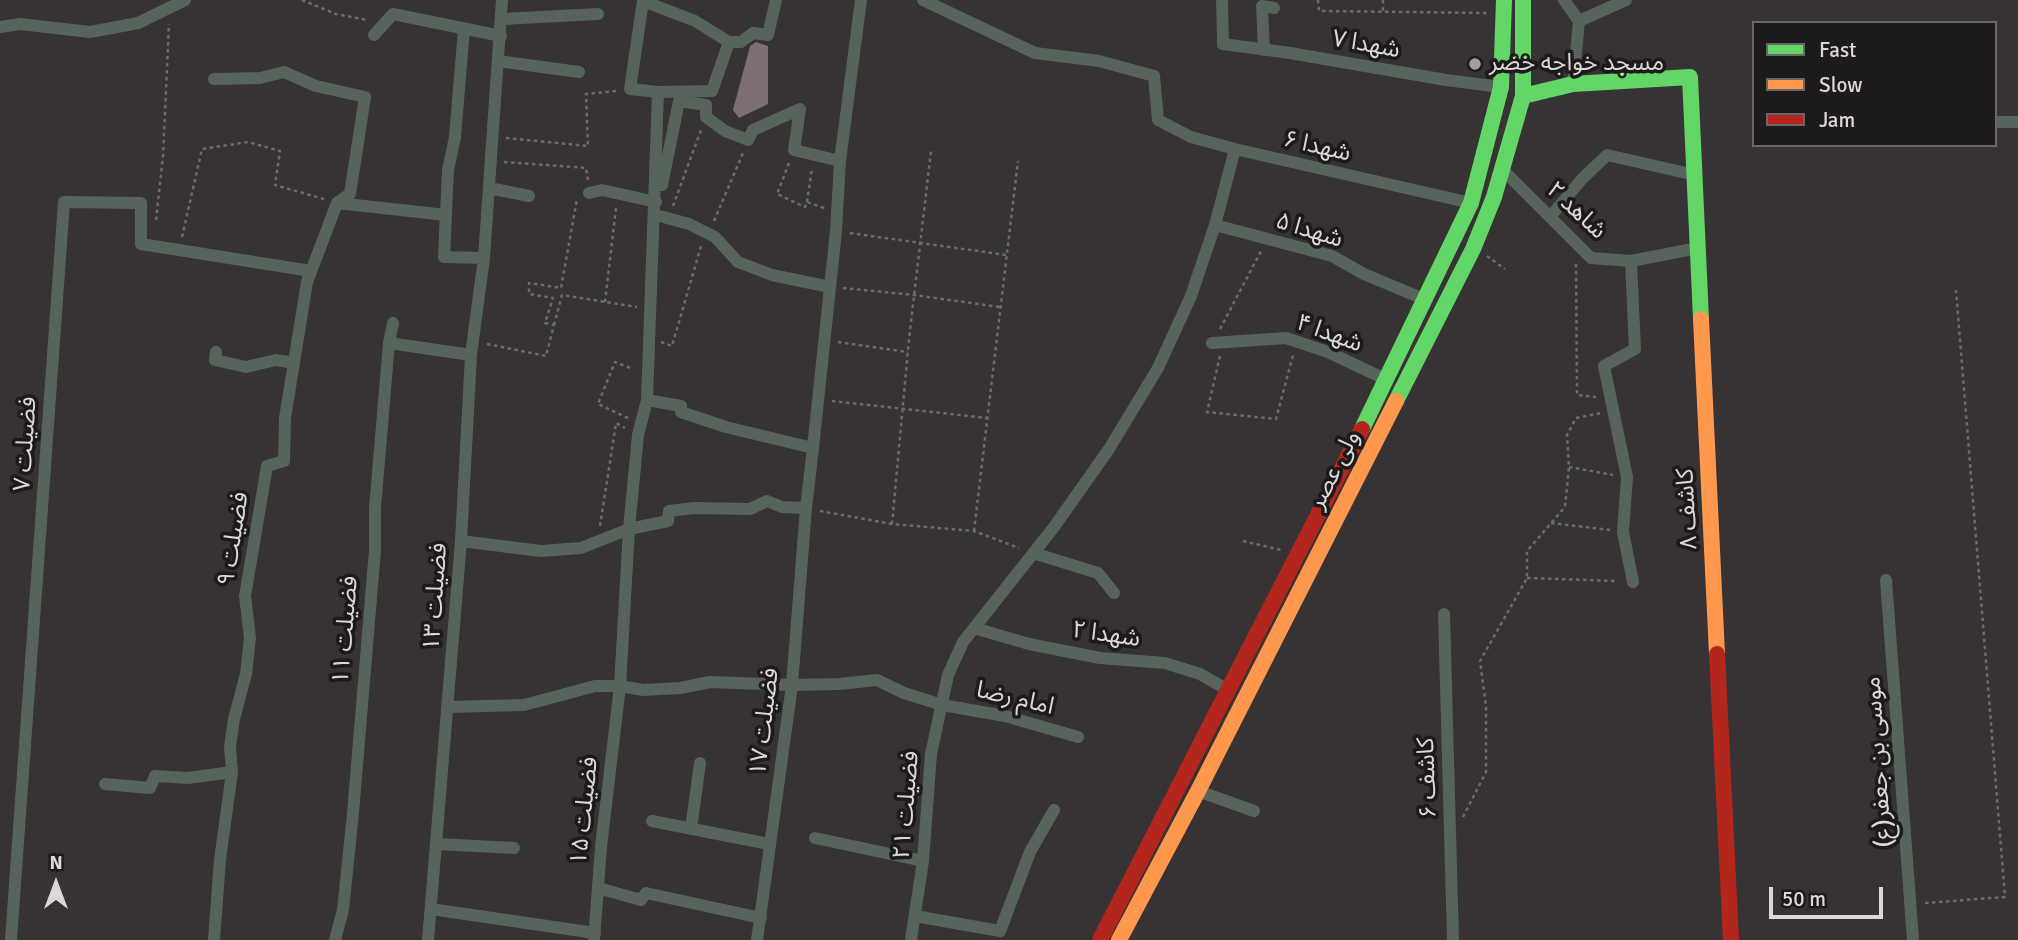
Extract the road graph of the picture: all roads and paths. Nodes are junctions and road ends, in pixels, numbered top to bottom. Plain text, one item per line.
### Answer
1 (185, 0) edge
2 (302, 0) edge
3 (502, 0) edge
4 (776, 0) edge
5 (860, 0) edge
6 (923, 0) edge
7 (1222, 0) edge
8 (1318, 0) edge
9 (1383, 0) edge
10 (1523, 0) edge
11 (1564, 0) edge
12 (1626, 0) edge
13 (1504, 6) edge
14 (1274, 8) dead end
15 (1383, 12) junction
16 (598, 14) dead end
17 (502, 19) junction
18 (1579, 21) junction
19 (169, 24) dead end
20 (384, 24) junction
21 (0, 27) edge
22 (464, 29) junction
23 (374, 35) dead end
24 (501, 36) junction
25 (729, 42) junction
26 (1265, 50) junction
27 (498, 61) junction
28 (579, 72) dead end
29 (214, 79) dead end
30 (1573, 84) junction
31 (1501, 87) junction
32 (630, 89) junction
33 (658, 92) junction
34 (1523, 96) junction
35 (706, 117) junction
36 (1997, 122) edge
37 (2018, 122) edge
38 (504, 138) dead end
39 (748, 140) junction
40 (1235, 149) junction
41 (794, 150) junction
42 (931, 151) dead end
43 (814, 155) junction
44 (840, 161) junction
45 (1018, 161) dead end
46 (502, 162) dead end
47 (1503, 170) junction
48 (1695, 175) junction
49 (489, 188) junction
50 (589, 193) junction
51 (618, 193) junction
52 (528, 196) dead end
53 (807, 202) junction
54 (1471, 202) junction
55 (337, 203) junction
56 (837, 213) junction
57 (659, 214) junction
58 (446, 215) junction
59 (1550, 217) junction
60 (156, 220) dead end
61 (1215, 225) junction
62 (836, 231) junction
63 (707, 233) junction
64 (181, 239) dead end
65 (1268, 239) junction
66 (920, 241) junction
67 (1576, 243) junction
68 (1475, 244) junction
69 (1698, 248) junction
70 (1007, 255) junction
71 (484, 258) junction
72 (1631, 261) junction
73 (1505, 269) dead end
74 (312, 271) junction
75 (830, 287) junction
76 (1956, 290) dead end
77 (914, 295) junction
78 (1426, 300) junction
79 (605, 302) junction
80 (1001, 307) junction
81 (651, 309) junction
82 (393, 323) dead end
83 (554, 325) junction
84 (650, 338) junction
85 (824, 340) junction
86 (474, 341) junction
87 (1297, 341) junction
88 (389, 343) junction
89 (1218, 343) junction
90 (216, 352) dead end
91 (908, 352) junction
92 (471, 355) junction
93 (294, 363) junction
94 (648, 374) junction
95 (1387, 380) junction
96 (818, 399) junction
97 (647, 400) junction
98 (1612, 404) junction
99 (903, 410) junction
100 (987, 418) junction
101 (639, 429) junction
102 (813, 448) junction
103 (1569, 467) junction
104 (1627, 477) junction
105 (806, 508) junction
106 (1551, 523) junction
107 (892, 524) junction
108 (629, 529) junction
109 (974, 531) junction
110 (1623, 532) junction
111 (599, 533) dead end
112 (461, 541) junction
113 (1243, 541) dead end
114 (1033, 554) junction
115 (1298, 554) junction
116 (1527, 578) junction
117 (1886, 580) dead end
118 (1633, 582) joint
119 (1114, 593) dead end
120 (1444, 614) dead end
121 (974, 628) junction
122 (792, 685) junction
123 (620, 686) junction
124 (1228, 690) junction
125 (1245, 698) junction
126 (942, 705) junction
127 (448, 706) junction
128 (1078, 737) dead end
129 (700, 763) dead end
130 (232, 772) junction
131 (105, 784) dead end
132 (1198, 791) junction
133 (1054, 810) dead end
134 (1254, 811) dead end
135 (1462, 818) dead end
136 (652, 821) dead end
137 (691, 829) junction
138 (815, 838) dead end
139 (437, 844) junction
140 (769, 844) junction
141 (514, 848) dead end
142 (923, 861) junction
143 (598, 888) junction
144 (1911, 904) junction
145 (431, 909) junction
146 (915, 916) junction
147 (761, 918) junction
148 (594, 937) edge
149 (11, 940) edge
150 (214, 940) edge
151 (335, 940) edge
152 (428, 940) edge
153 (757, 940) edge
154 (911, 940) edge
155 (1100, 940) edge
156 (1119, 940) edge
157 (1453, 940) edge
158 (1731, 940) edge
159 (1913, 940) edge

1 - 21 street
2 - 20 path
3 - 17 street, فضیلت ۱۳
4 - 25 street
5 - 44 street, فضیلت ۱۷
6 - 40 street, شهدا ۶
7 - 26 street, شهدا ۷
8 - 15 path
9 - 15 path
10 - 34 main road, ولی عصر
11 - 18 street
12 - 18 street
13 - 15 path
13 - 31 main road, ولی عصر
14 - 26 street
16 - 17 street
17 - 24 street, فضیلت ۱۳
18 - 30 street
19 - 60 path
20 - 22 street
20 - 23 street
22 - 24 street
22 - 58 street
24 - 27 street, فضیلت ۱۳
25 - 32 street
25 - 33 street
26 - 31 street, شهدا ۷
27 - 28 street
27 - 49 street, فضیلت ۱۳
29 - 55 street, فضیلت ۹
30 - 34 main road
30 - 48 main road, کاشف ۸
31 - 54 main road, ولی عصر
32 - 33 street
32 - 38 path
33 - 57 street
34 - 47 main road, ولی عصر
35 - 39 street
35 - 57 path
35 - 57 street
36 - 37 street
39 - 41 street
39 - 63 path
40 - 54 street, شهدا ۶
40 - 61 street, فضیلت ۲۱
41 - 43 street
41 - 53 path
42 - 66 path
43 - 44 street
43 - 53 path
44 - 56 street, فضیلت ۱۷
45 - 70 path
46 - 50 path
47 - 59 street, شاهد ۲
47 - 68 main road, ولی عصر
48 - 59 street
48 - 69 main road, کاشف ۸
49 - 52 street
49 - 71 street, فضیلت ۱۳
50 - 51 street
50 - 83 path
51 - 57 street
51 - 79 path
53 - 56 path
54 - 78 main road, ولی عصر
55 - 58 street
55 - 64 path
55 - 74 street, فضیلت ۹
56 - 62 street, فضیلت ۱۷
57 - 63 street
57 - 81 street, فضیلت ۱۵
58 - 71 street
59 - 67 street, شاهد ۲
61 - 65 street, شهدا ۵
61 - 114 street, فضیلت ۲۱
62 - 66 path
62 - 75 street, فضیلت ۱۷
63 - 75 street
63 - 84 path
65 - 78 street, شهدا ۵
65 - 89 path
66 - 70 path
66 - 77 path
67 - 72 street, شاهد ۲
67 - 98 path
68 - 73 path
68 - 125 main road, ولی عصر
69 - 72 street, شاهد ۲
69 - 158 main road, کاشف ۸
70 - 80 path
71 - 86 street, فضیلت ۱۳
72 - 98 street
74 - 93 street, فضیلت ۹
74 - 149 street, فضیلت ۷
75 - 77 path
75 - 85 street, فضیلت ۱۷
76 - 144 path
77 - 80 path
77 - 91 path
78 - 95 main road, ولی عصر
79 - 81 path
79 - 83 path
80 - 100 path
81 - 84 street, فضیلت ۱۵
82 - 88 street, فضیلت ۱۱
83 - 86 path
84 - 94 street, فضیلت ۱۵
85 - 91 path
85 - 96 street, فضیلت ۱۷
86 - 92 street, فضیلت ۱۳
87 - 89 street, شهدا ۴
87 - 89 path
87 - 95 street, شهدا ۴
88 - 92 street
88 - 151 street, فضیلت ۱۱
90 - 93 street
91 - 99 path
92 - 112 street, فضیلت ۱۳
93 - 130 street, فضیلت ۹
94 - 97 street, فضیلت ۱۵
94 - 101 path
95 - 115 main road, ولی عصر
96 - 99 path
96 - 102 street, فضیلت ۱۷
97 - 101 street, فضیلت ۱۵
97 - 102 street
98 - 103 path
98 - 104 street
99 - 100 path
99 - 107 path
100 - 109 path
101 - 108 street, فضیلت ۱۵
101 - 111 path
102 - 105 street, فضیلت ۱۷
103 - 104 path
103 - 106 path
104 - 110 street
105 - 107 path
105 - 108 street
105 - 122 street, فضیلت ۱۷
106 - 110 path
106 - 116 path
107 - 109 path
108 - 112 street
108 - 123 street, فضیلت ۱۵
109 - 114 path
110 - 118 street
112 - 127 street, فضیلت ۱۳
113 - 115 path
114 - 119 street
114 - 121 street, فضیلت ۲۱
115 - 124 main road, ولی عصر
116 - 118 path
116 - 135 path
117 - 144 street, موسی بن جعفر(ع)
120 - 157 street, کاشف ۶
121 - 124 street, شهدا ۲
121 - 126 street, فضیلت ۲۱
122 - 123 street, امام رضا
122 - 126 street, امام رضا
122 - 140 street, فضیلت ۱۷
123 - 127 street, امام رضا
123 - 143 street, فضیلت ۱۵
124 - 125 main road
124 - 155 main road, ولی عصر
125 - 132 main road, ولی عصر
126 - 128 street, امام رضا
126 - 142 street, فضیلت ۲۱
127 - 139 street, فضیلت ۱۳
129 - 137 street
130 - 131 street
130 - 150 street, فضیلت ۹
132 - 134 street
132 - 156 main road, ولی عصر
133 - 146 street
136 - 137 street
137 - 140 street
138 - 142 street
139 - 141 street
139 - 145 street, فضیلت ۱۳
140 - 147 street, فضیلت ۱۷
142 - 146 street, فضیلت ۲۱
143 - 147 street
143 - 148 street, فضیلت ۱۵
144 - 159 street, موسی بن جعفر(ع)
145 - 148 street
145 - 152 street, فضیلت ۱۳
146 - 154 street, فضیلت ۲۱
147 - 153 street, فضیلت ۱۷

